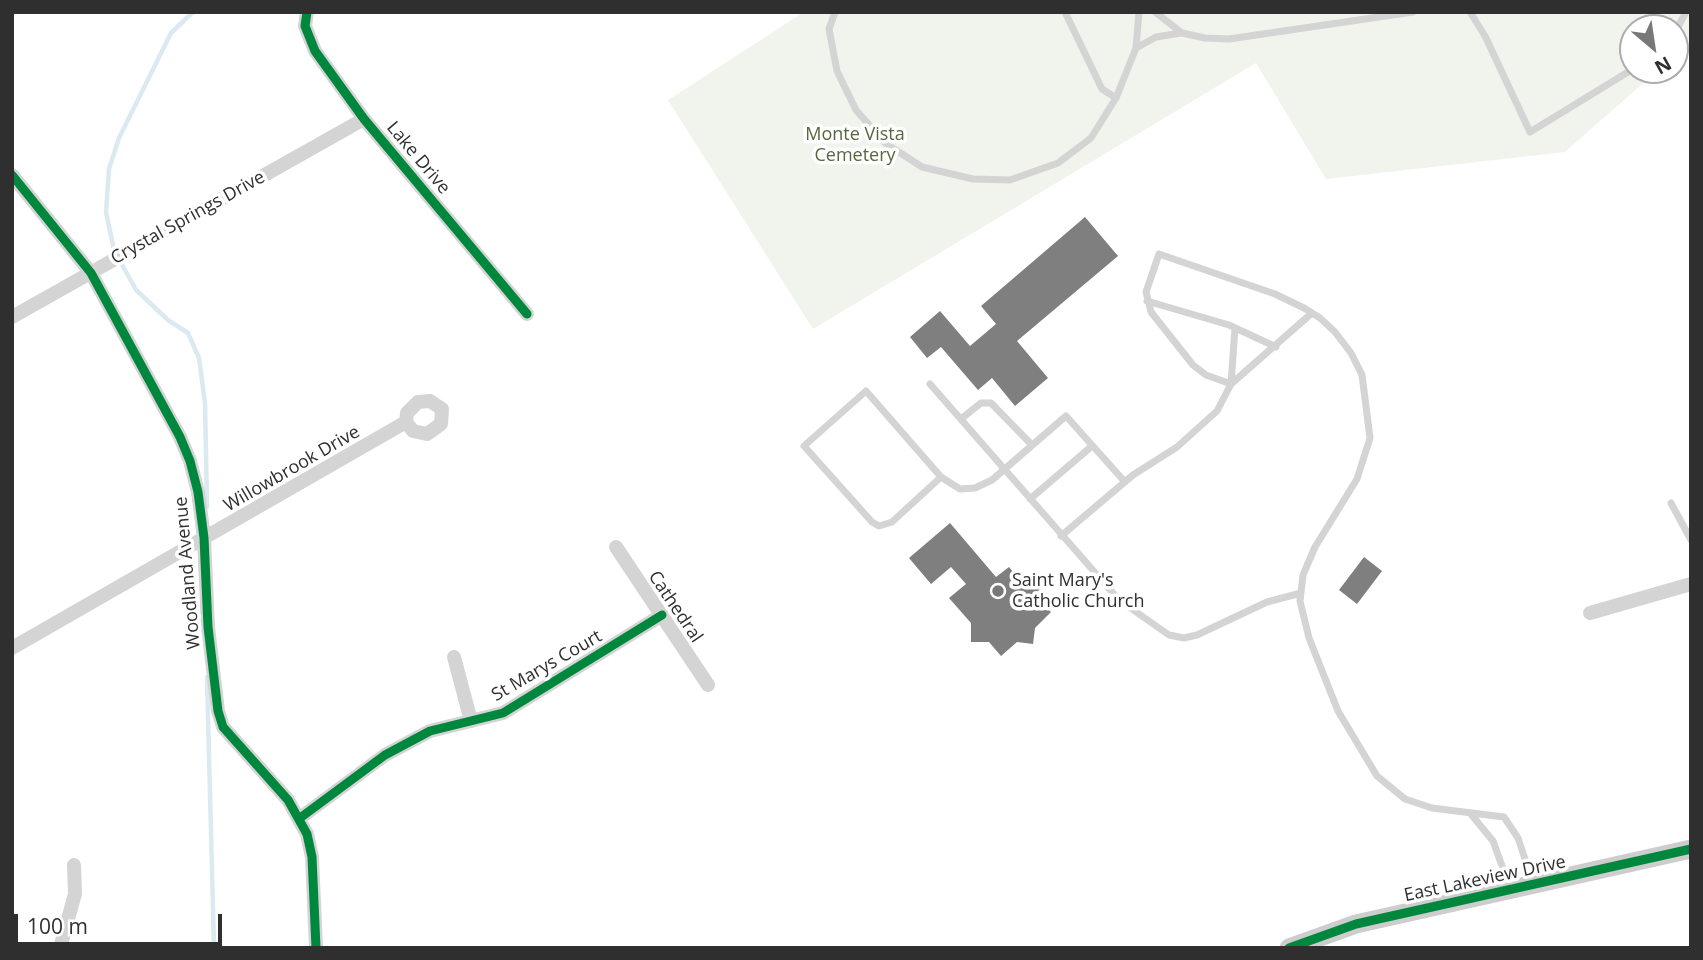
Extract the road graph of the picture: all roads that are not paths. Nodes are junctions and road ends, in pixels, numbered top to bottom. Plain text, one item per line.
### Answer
1 (307, 12) edge
2 (835, 12) edge
3 (1065, 12) edge
4 (1139, 12) edge
5 (1155, 12) edge
6 (1413, 12) edge
7 (1470, 12) edge
8 (1182, 33) junction
9 (1136, 48) junction
10 (1619, 78) edge
11 (1116, 98) junction
12 (364, 119) junction
13 (12, 175) edge
14 (91, 273) junction
15 (1147, 300) junction
16 (1312, 313) junction
17 (527, 314) dead end
18 (12, 317) edge
19 (1235, 328) junction
20 (1276, 347) junction
21 (930, 384) dead end
22 (1231, 384) junction
23 (961, 419) junction
24 (406, 422) dead end
25 (1032, 445) junction
26 (1093, 446) junction
27 (1004, 469) junction
28 (941, 477) junction
29 (1125, 482) junction
30 (1030, 499) junction
31 (1671, 503) dead end
32 (1061, 536) junction
33 (204, 538) junction
34 (1691, 540) edge
35 (616, 547) dead end
36 (1691, 584) edge
37 (1301, 593) junction
38 (1590, 614) dead end
39 (662, 615) junction
40 (12, 648) edge
41 (453, 657) dead end
42 (708, 685) dead end
43 (471, 721) junction
44 (1470, 813) junction
45 (300, 818) junction
46 (1691, 849) edge
47 (74, 865) dead end
48 (1534, 883) junction
49 (1510, 888) junction
50 (60, 948) edge
51 (316, 948) edge
52 (1289, 948) edge

1 - 12 street, Lake Drive
2 - 11 lane
3 - 11 lane
4 - 9 lane
5 - 8 lane
6 - 8 lane
7 - 10 lane
8 - 9 lane
9 - 11 lane
12 - 14 street, Crystal Springs Drive
12 - 17 street, Lake Drive
13 - 14 street, Woodland Avenue
14 - 18 street, Crystal Springs Drive
14 - 33 street, Woodland Avenue
15 - 16 lane
15 - 19 lane
15 - 22 lane
16 - 20 lane
16 - 37 lane
19 - 20 lane
19 - 22 lane
20 - 22 lane
21 - 23 lane
22 - 29 lane
23 - 25 lane
23 - 27 lane
24 - 33 street, Willowbrook Drive
25 - 26 lane
25 - 27 lane
26 - 29 lane
26 - 30 lane
27 - 28 lane
27 - 30 lane
28 - 28 lane
29 - 32 lane
30 - 32 lane
31 - 34 lane
32 - 37 lane
33 - 40 street, Willowbrook Drive
33 - 45 street, Woodland Avenue
35 - 39 street, Cathedral
36 - 38 street
37 - 44 lane
39 - 42 street, Cathedral
39 - 43 street, St Marys Court
41 - 43 street
43 - 45 street, St Marys Court
44 - 48 lane
44 - 49 lane
45 - 51 street, Woodland Avenue
46 - 48 street, East Lakeview Drive
47 - 50 street
48 - 49 street, East Lakeview Drive
49 - 52 street, East Lakeview Drive

